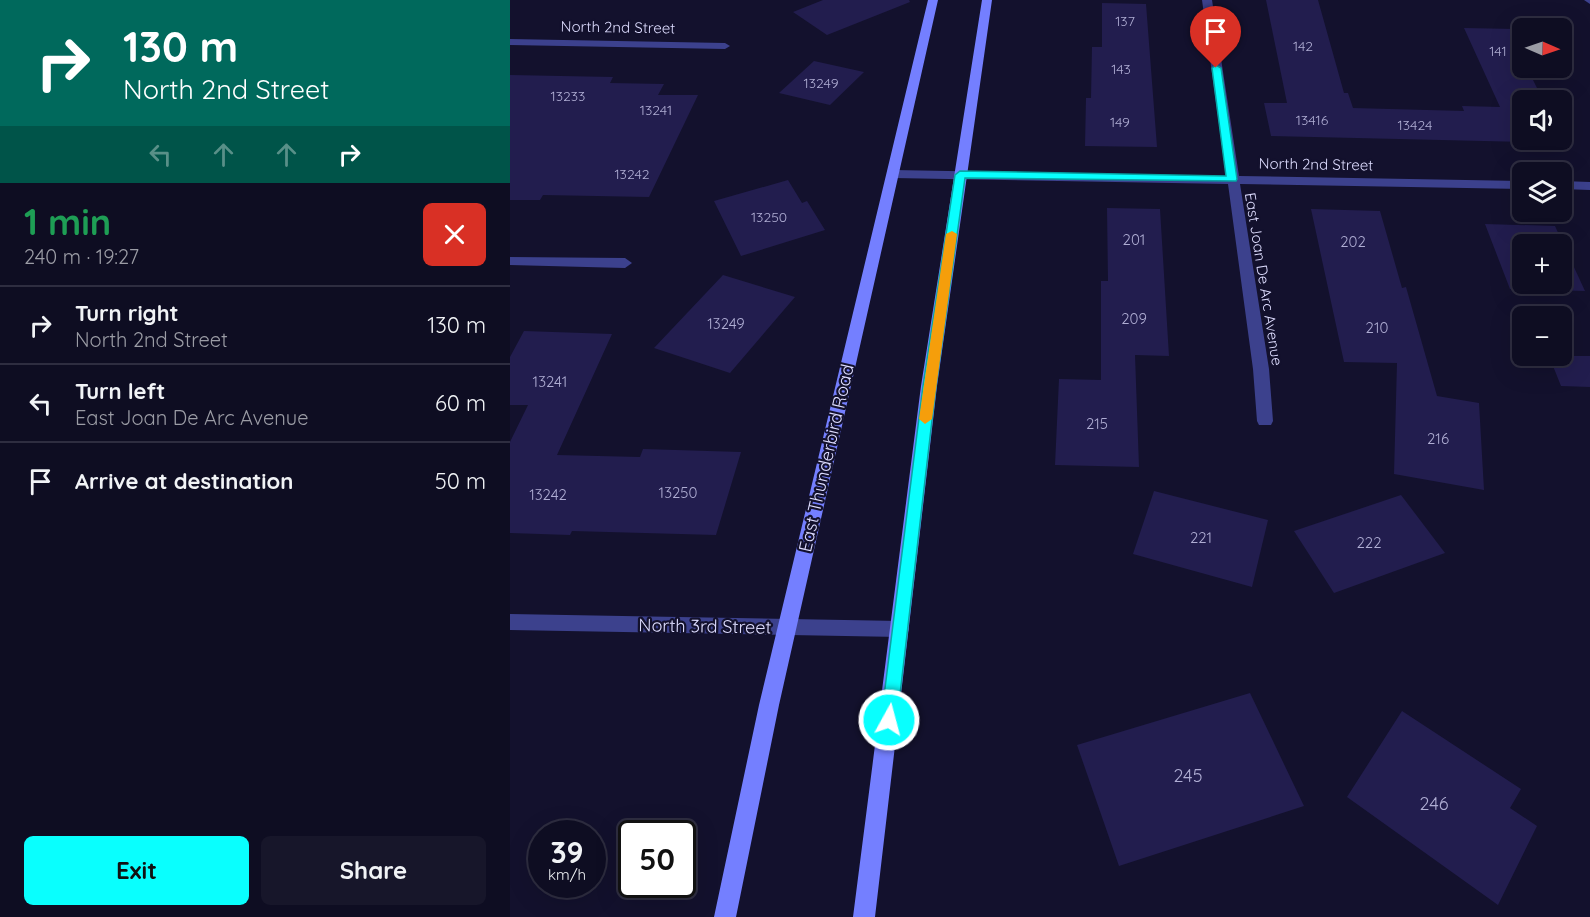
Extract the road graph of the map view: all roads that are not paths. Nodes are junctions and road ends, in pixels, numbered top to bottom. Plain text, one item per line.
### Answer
1 (933, 0) edge
2 (987, 0) edge
3 (1207, 0) edge
4 (510, 42) edge
5 (725, 46) dead end
6 (893, 174) junction
7 (960, 175) junction
8 (1232, 179) junction
9 (1512, 185) edge
10 (1572, 186) edge
11 (1590, 186) edge
12 (510, 261) edge
13 (625, 263) dead end
14 (1265, 421) dead end
15 (510, 622) edge
16 (788, 628) junction
17 (900, 629) junction
18 (725, 917) edge
19 (864, 917) edge

1 - 6 main road, East Thunderbird Road
2 - 7 main road
3 - 8 street, East Joan De Arc Avenue
4 - 5 street, North 2nd Street
6 - 7 street, North 2nd Street
6 - 16 main road, East Thunderbird Road
7 - 8 street, North 2nd Street
7 - 17 main road
8 - 9 street, North 2nd Street
8 - 14 street, East Joan De Arc Avenue
10 - 11 street
12 - 13 street
15 - 16 street, North 3rd Street
16 - 17 street, North 3rd Street
16 - 18 main road, East Thunderbird Road
17 - 19 main road

